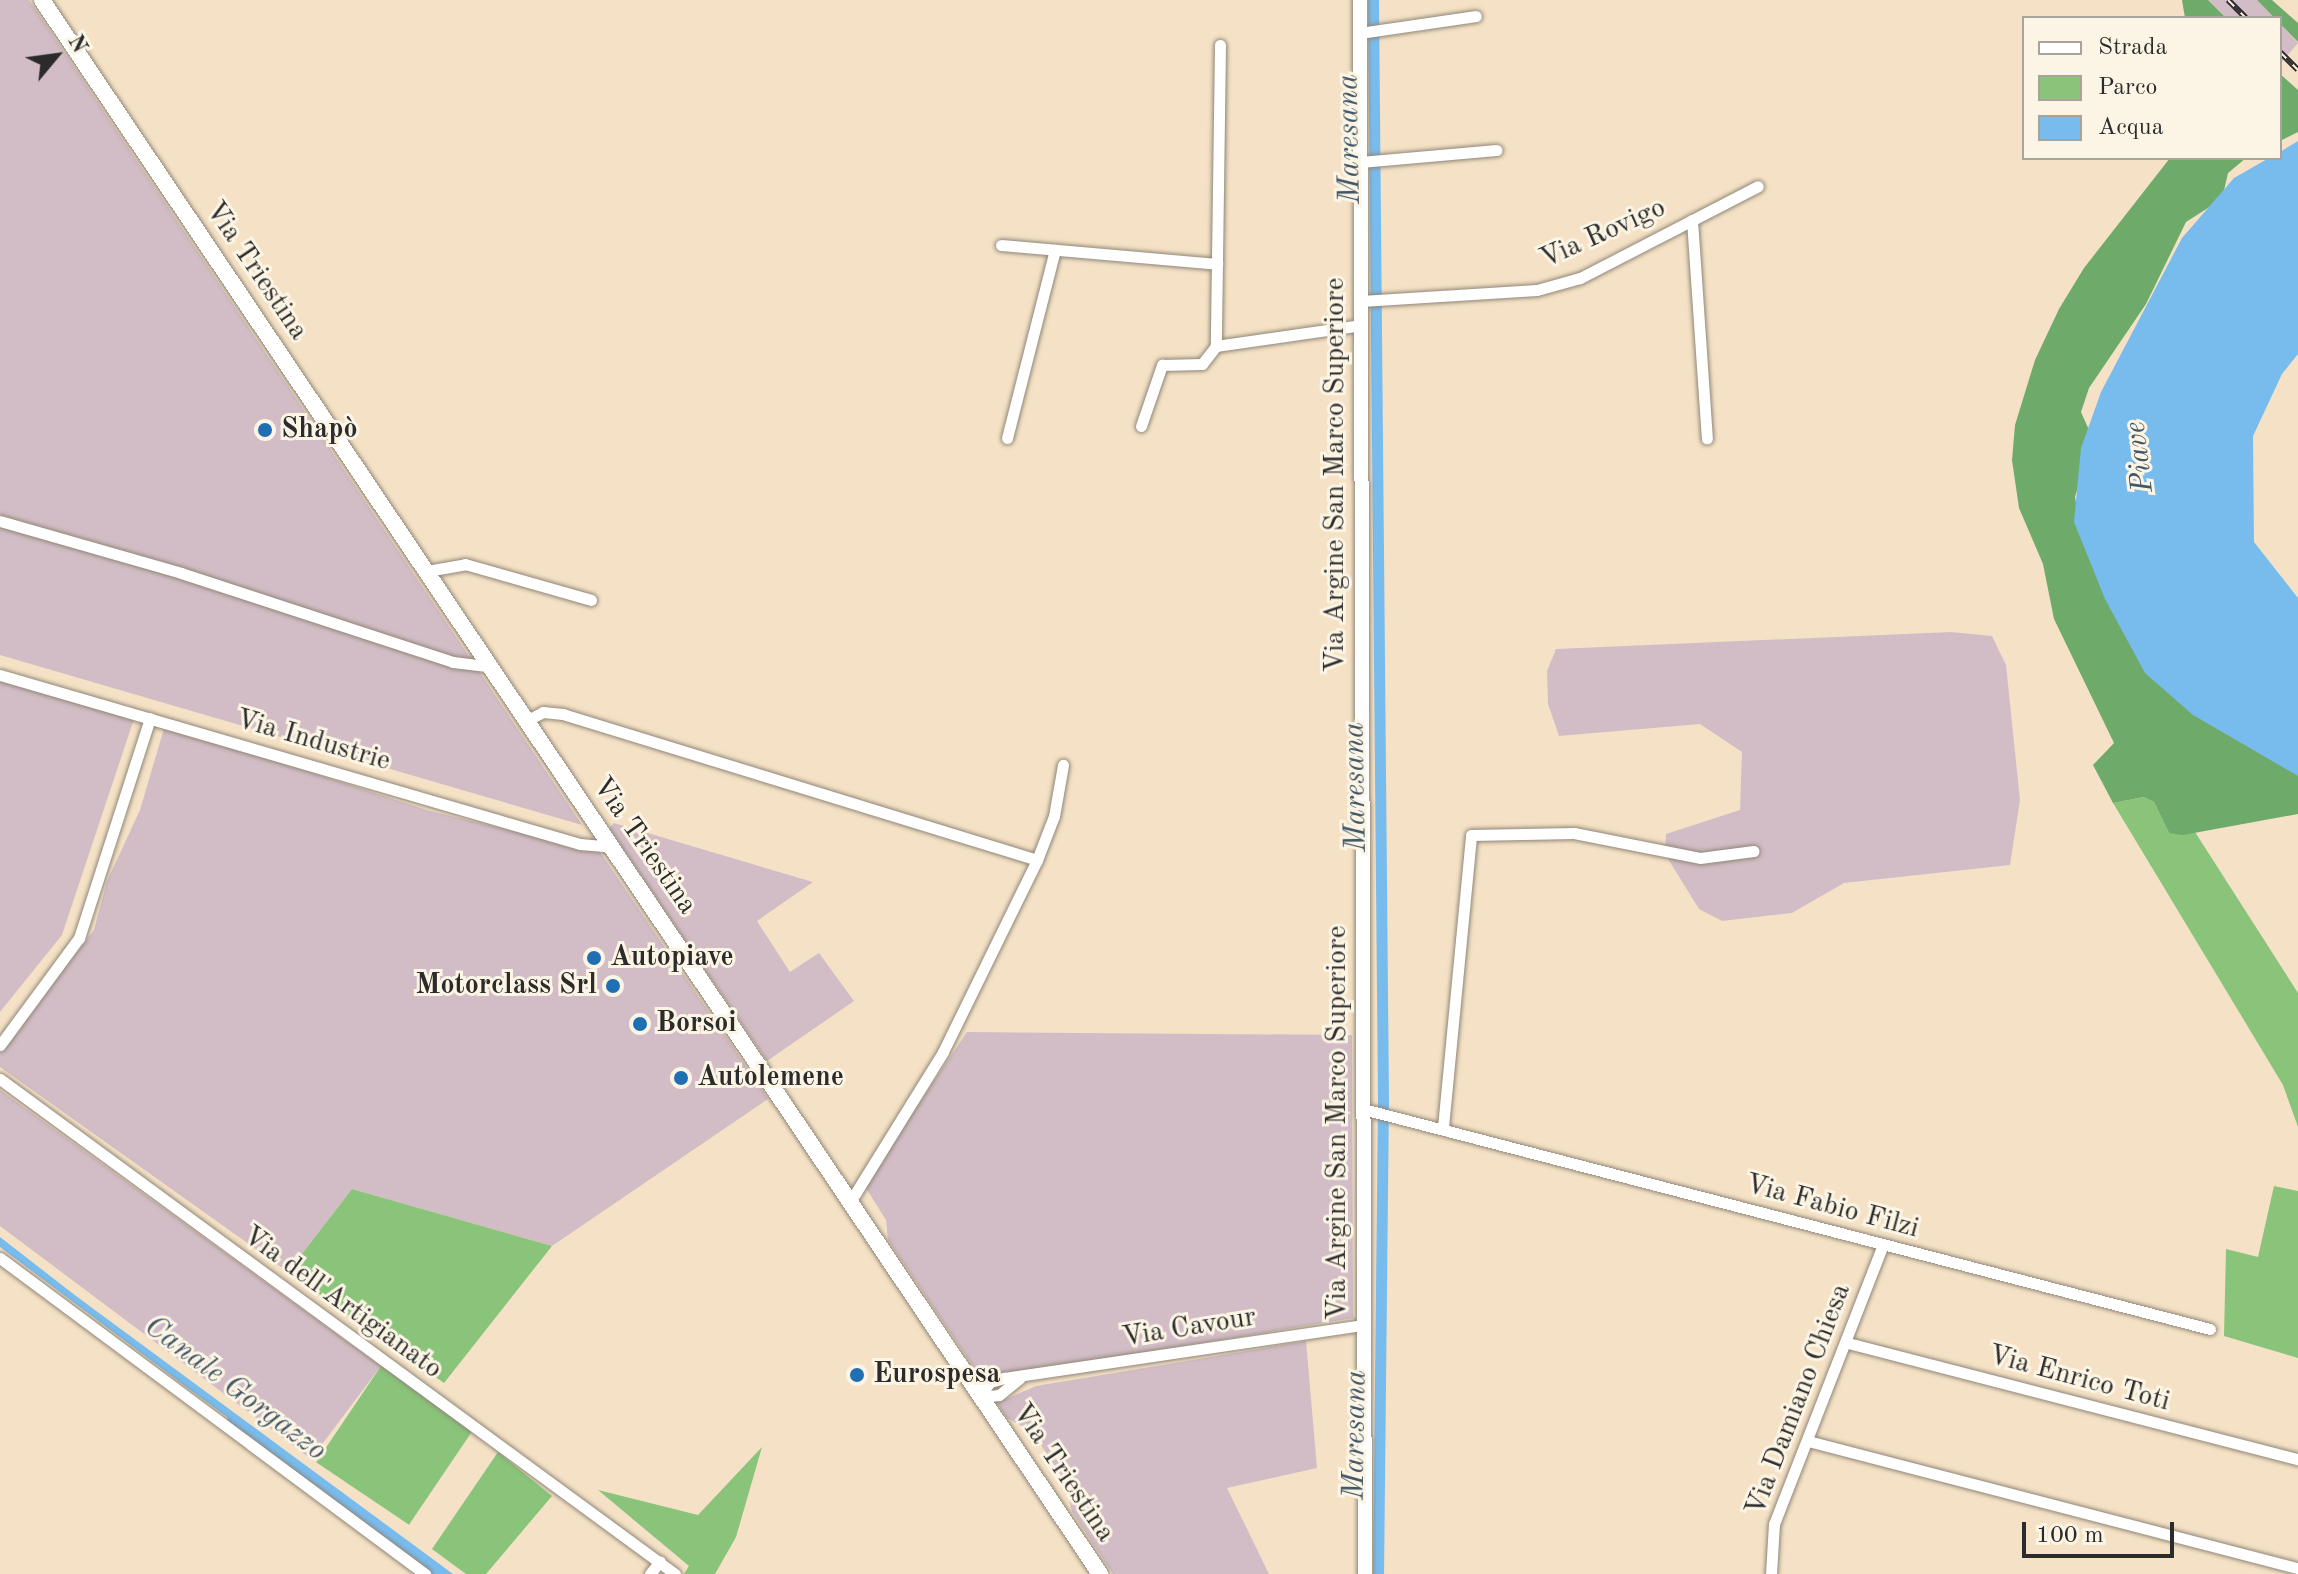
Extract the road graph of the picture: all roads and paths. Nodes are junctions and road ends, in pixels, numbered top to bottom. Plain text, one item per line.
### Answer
1 (42, 0) edge
2 (1360, 0) edge
3 (1476, 16) dead end
4 (1362, 33) junction
5 (1220, 45) dead end
6 (1496, 150) dead end
7 (1362, 162) junction
8 (1758, 186) dead end
9 (1692, 220) junction
10 (1001, 245) dead end
11 (1055, 250) junction
12 (1217, 264) junction
13 (1364, 301) junction
14 (1361, 325) junction
15 (1216, 346) junction
16 (1141, 426) dead end
17 (1007, 438) dead end
18 (1707, 438) dead end
19 (0, 521) edge
20 (427, 571) junction
21 (591, 600) dead end
22 (491, 667) junction
23 (0, 675) edge
24 (150, 718) junction
25 (526, 721) junction
26 (1063, 765) dead end
27 (613, 847) junction
28 (1754, 851) dead end
29 (1037, 860) junction
30 (0, 1045) edge
31 (0, 1079) edge
32 (1367, 1110) junction
33 (1443, 1127) junction
34 (850, 1202) junction
35 (1883, 1245) junction
36 (0, 1258) edge
37 (1365, 1325) junction
38 (2210, 1329) dead end
39 (1848, 1343) junction
40 (979, 1397) junction
41 (1808, 1441) junction
42 (2298, 1459) edge
43 (660, 1561) junction
44 (2297, 1568) edge
45 (425, 1574) edge
46 (650, 1574) edge
47 (675, 1574) edge
48 (1100, 1574) edge
49 (1365, 1574) edge
50 (1771, 1574) edge

1 - 20 main road, Via Triestina
2 - 4 street, Via Argine San Marco Superiore
3 - 4 street
4 - 7 street, Via Argine San Marco Superiore
5 - 12 street
6 - 7 street
7 - 13 street, Via Argine San Marco Superiore
8 - 9 street, Via Rovigo
9 - 13 street, Via Rovigo
9 - 18 street, Via Rovigo
10 - 11 street
11 - 12 street
11 - 17 street
12 - 15 street
13 - 14 street, Via Argine San Marco Superiore
14 - 15 street
14 - 32 street, Via Argine San Marco Superiore
15 - 16 street
19 - 22 street
20 - 21 street
20 - 22 main road, Via Triestina
22 - 25 main road, Via Triestina
23 - 24 street, Via Industrie
24 - 27 street, Via Industrie
24 - 30 street
25 - 27 main road, Via Triestina
25 - 29 street, Via Triestina
26 - 29 street
27 - 34 main road, Via Triestina
28 - 33 street
29 - 34 street
31 - 43 street, Via dell'Artigianato
32 - 33 street, Via Fabio Filzi
32 - 37 street, Via Argine San Marco Superiore
33 - 35 street, Via Fabio Filzi
34 - 40 main road, Via Triestina
35 - 38 street, Via Fabio Filzi
35 - 39 street, Via Damiano Chiesa
36 - 45 street
37 - 40 street, Via Cavour
37 - 49 street, Via Argine San Marco Superiore
39 - 41 street, Via Damiano Chiesa
39 - 42 street, Via Enrico Toti
40 - 48 main road, Via Triestina
41 - 44 street
41 - 50 street, Via Damiano Chiesa
43 - 46 street
43 - 47 street, Via dell'Artigianato

